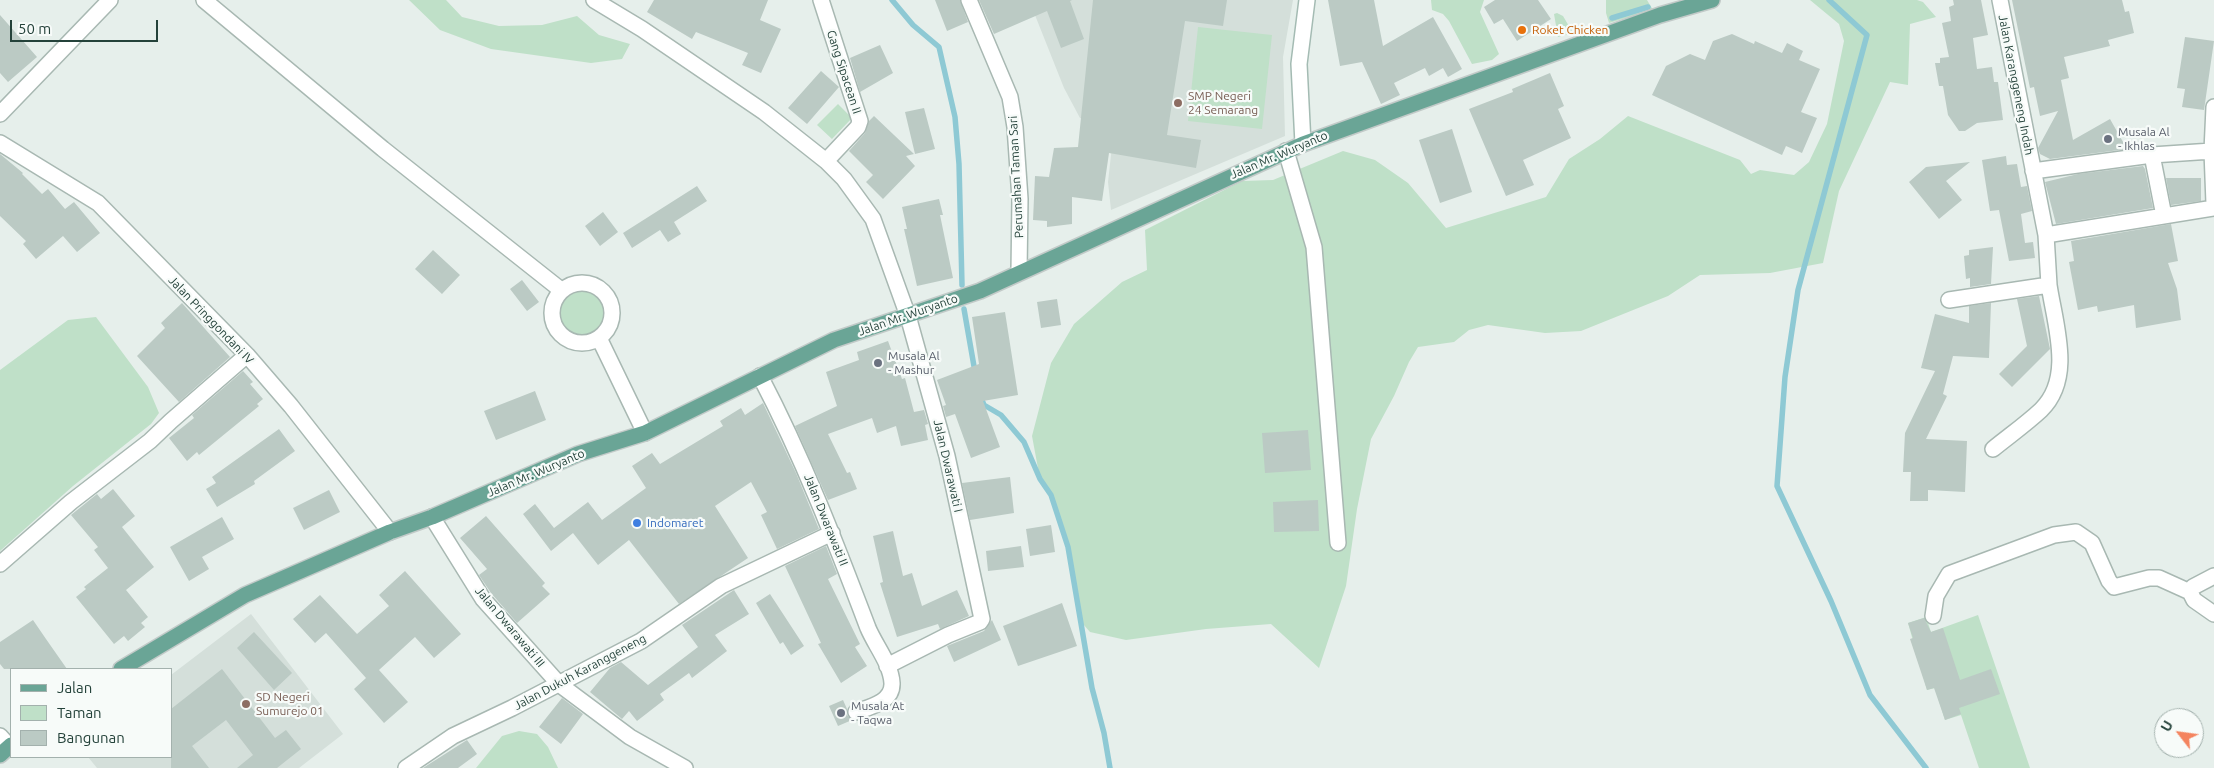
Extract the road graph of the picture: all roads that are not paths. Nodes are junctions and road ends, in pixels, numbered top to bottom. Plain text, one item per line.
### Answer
1 (110, 0) edge
2 (204, 0) edge
3 (820, 0) edge
4 (969, 0) edge
5 (1307, 0) edge
6 (1712, 0) edge
7 (2000, 0) edge
8 (599, 1) edge
9 (2214, 107) edge
10 (0, 114) edge
11 (0, 143) edge
12 (1302, 144) junction
13 (1286, 151) junction
14 (2212, 151) junction
15 (2152, 155) junction
16 (826, 161) junction
17 (2033, 171) junction
18 (2214, 204) edge
19 (2214, 208) edge
20 (2164, 216) junction
21 (2046, 235) junction
22 (1019, 272) junction
23 (2049, 285) junction
24 (561, 290) junction
25 (1949, 300) dead end
26 (908, 316) junction
27 (599, 338) junction
28 (247, 356) junction
29 (760, 376) junction
30 (645, 432) junction
31 (1993, 449) dead end
32 (432, 516) junction
33 (390, 532) junction
34 (832, 533) junction
35 (1338, 543) dead end
36 (0, 564) edge
37 (2214, 576) edge
38 (2190, 592) junction
39 (2214, 614) edge
40 (1933, 616) dead end
41 (888, 666) junction
42 (123, 668) edge
43 (558, 684) junction
44 (856, 712) dead end
45 (406, 768) edge
46 (685, 768) edge

1 - 10 street
2 - 24 street
3 - 16 street, Gang Sipacean II
4 - 22 street, Perumahan Taman Sari
5 - 12 street
6 - 12 main road, Jalan Mr. Wuryanto
7 - 17 street, Jalan Karanggeneng Indah
8 - 16 street, Jalan Dwarawati I
9 - 14 street
11 - 28 street, Jalan Pringgondani IV
12 - 13 main road, Jalan Mr. Wuryanto
13 - 22 main road, Jalan Mr. Wuryanto
13 - 35 street
14 - 15 street, Jalan Karanggeneng Indah
14 - 18 street
15 - 17 street, Jalan Karanggeneng Indah
15 - 20 street
16 - 26 street, Jalan Dwarawati I
17 - 21 street, Jalan Karanggeneng Indah
19 - 20 street
20 - 21 street
21 - 23 street, Jalan Karanggeneng Indah
22 - 26 main road, Jalan Mr. Wuryanto
23 - 25 street
23 - 31 street, Jalan Karanggeneng Indah
24 - 27 street
24 - 27 street
26 - 29 main road, Jalan Mr. Wuryanto
26 - 41 street, Jalan Dwarawati I
27 - 30 street
28 - 33 street, Jalan Pringgondani IV
28 - 36 street
29 - 30 main road, Jalan Mr. Wuryanto
29 - 34 street, Jalan Dwarawati II
30 - 32 main road, Jalan Mr. Wuryanto
32 - 33 main road, Jalan Mr. Wuryanto
32 - 43 street, Jalan Dwarawati III
33 - 42 main road, Jalan Mr. Wuryanto
34 - 41 street, Jalan Dwarawati II
34 - 43 street, Jalan Dukuh Karanggeneng
37 - 38 street
38 - 39 street
38 - 40 street
41 - 44 street
43 - 45 street, Jalan Dukuh Karanggeneng
43 - 46 street, Jalan Dwarawati III

